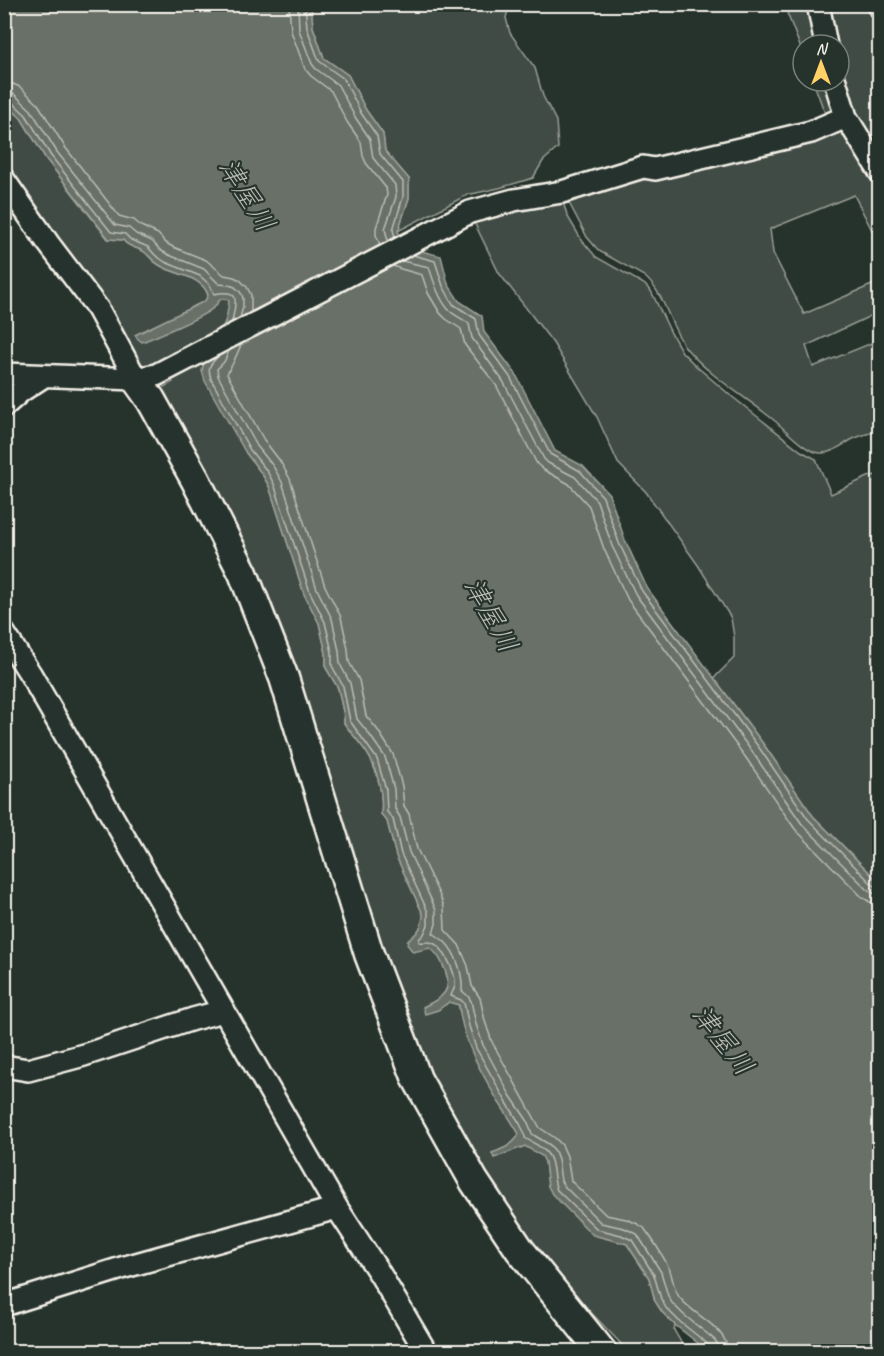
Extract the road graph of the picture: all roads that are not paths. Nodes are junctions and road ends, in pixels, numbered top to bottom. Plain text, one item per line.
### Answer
1 (818, 4) edge
2 (824, 33) edge
3 (839, 93) edge
4 (846, 117) junction
5 (879, 172) edge
6 (4, 180) edge
7 (4, 374) edge
8 (44, 376) junction
9 (146, 377) junction
10 (4, 406) edge
11 (4, 633) edge
12 (223, 1011) junction
13 (4, 1066) edge
14 (337, 1208) junction
15 (4, 1305) edge
16 (426, 1352) edge
17 (602, 1352) edge

1 - 2 street
3 - 4 street
4 - 5 street
4 - 9 street
6 - 9 street
7 - 8 street
8 - 9 street
8 - 10 street
9 - 17 street
11 - 12 street
12 - 13 street
12 - 14 street
14 - 15 street
14 - 16 street

